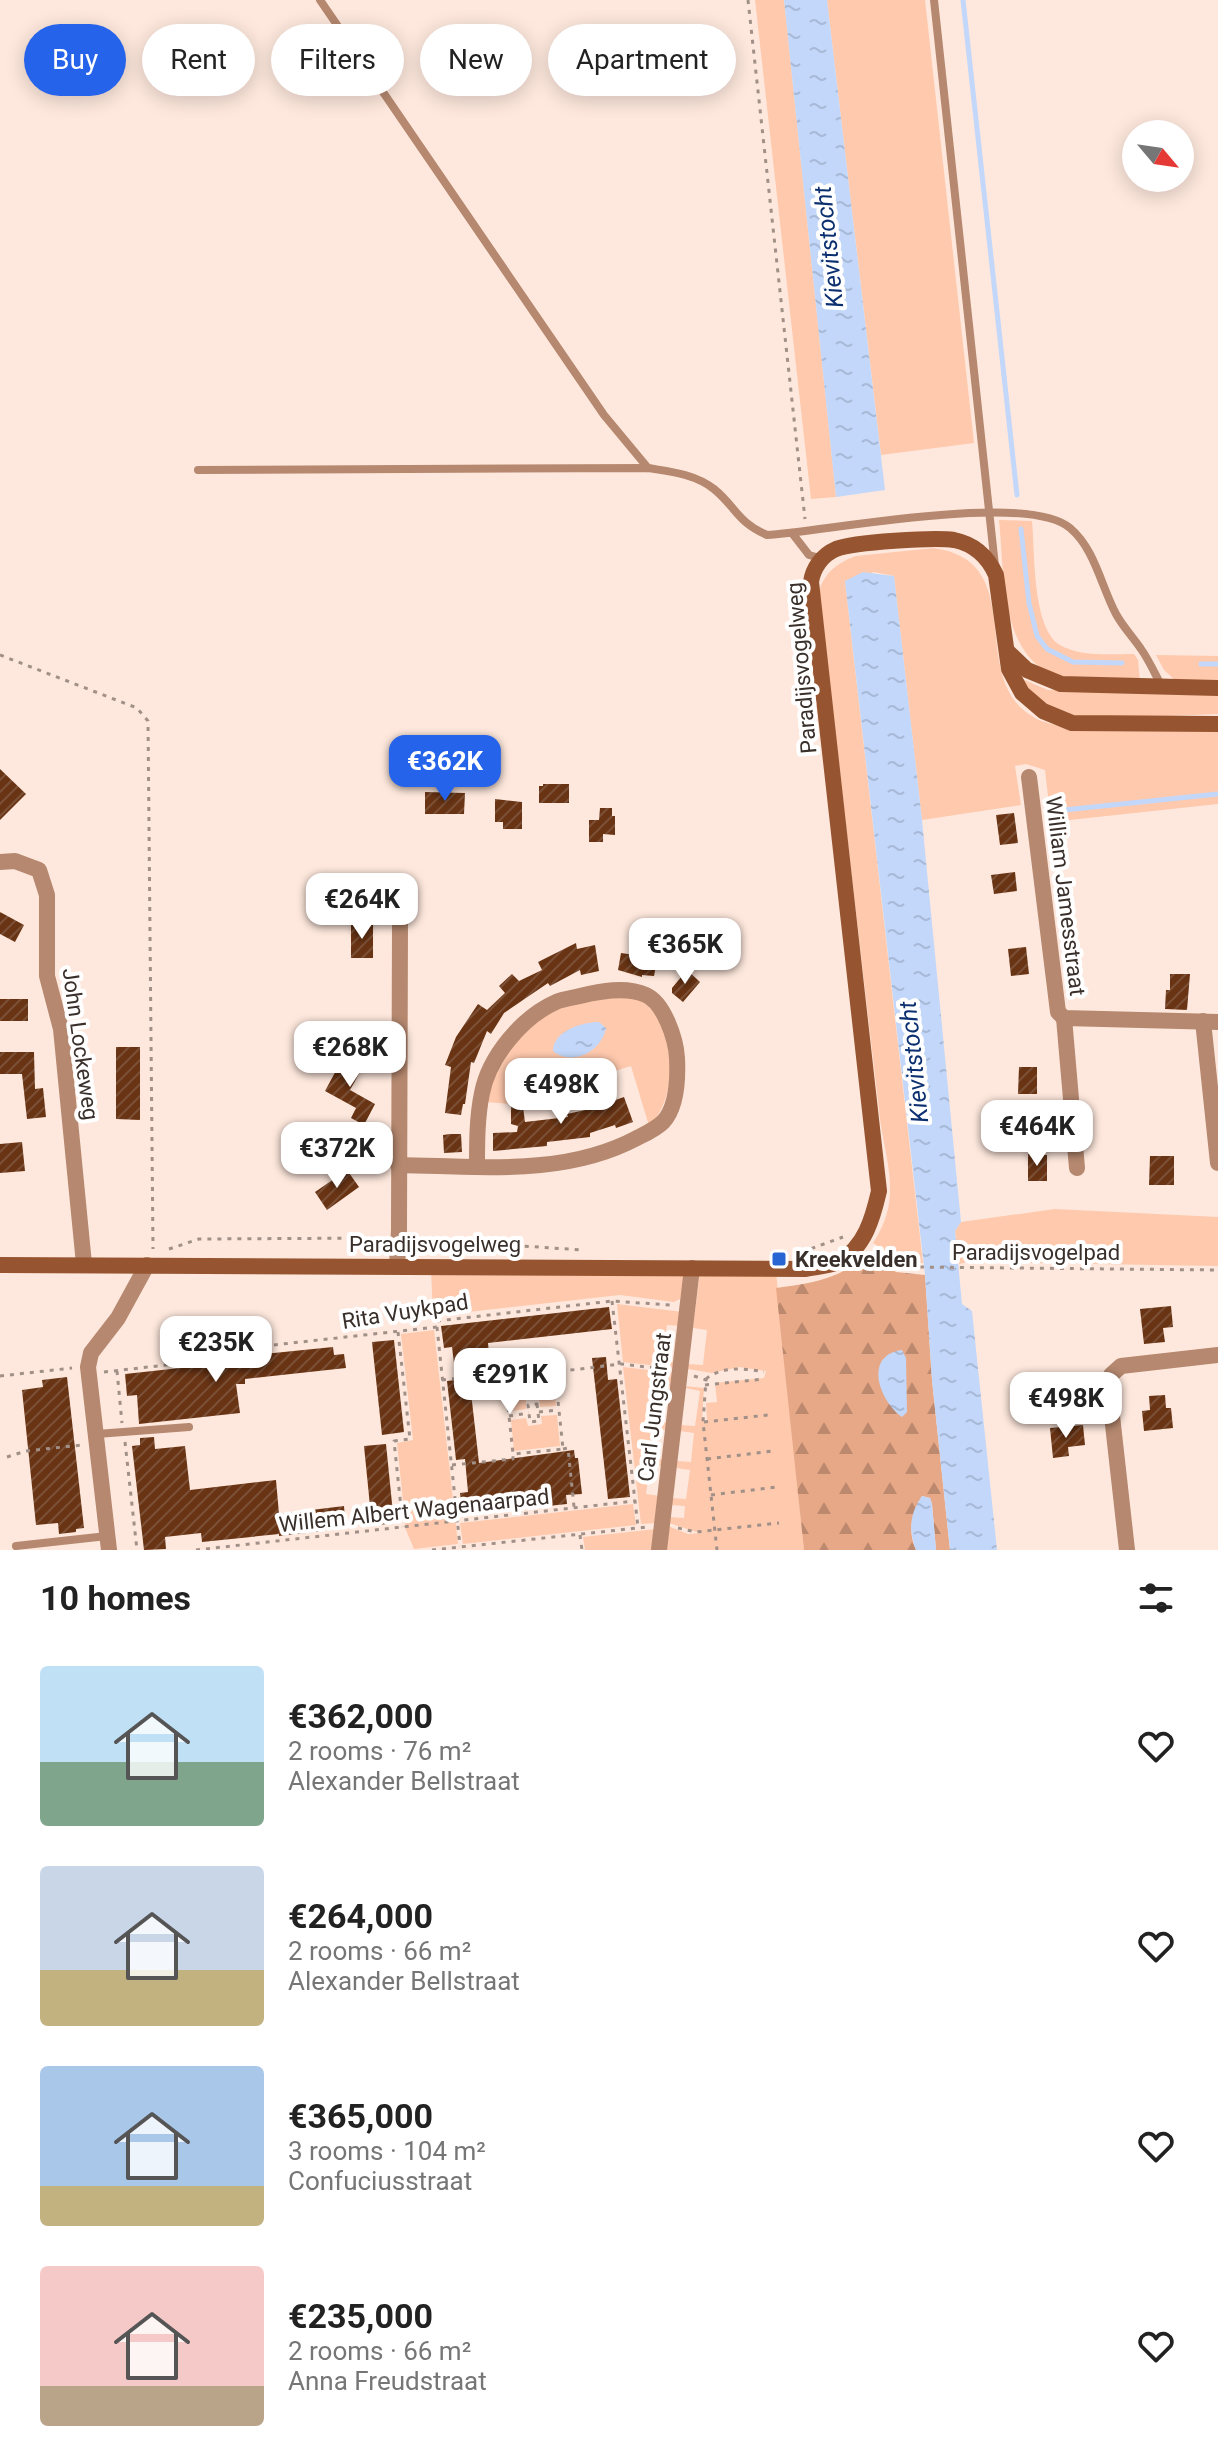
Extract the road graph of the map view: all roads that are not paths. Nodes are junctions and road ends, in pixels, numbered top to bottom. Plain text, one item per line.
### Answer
1 (320, 0) edge
2 (934, 0) edge
3 (648, 468) junction
4 (198, 470) dead end
5 (988, 512) junction
6 (792, 533) junction
7 (823, 559) junction
8 (996, 575) junction
9 (1007, 651) junction
10 (1162, 687) junction
11 (1218, 688) edge
12 (1218, 724) edge
13 (1029, 777) dead end
14 (0, 862) edge
15 (400, 922) dead end
16 (1064, 1018) junction
17 (1210, 1021) edge
18 (1218, 1163) edge
19 (398, 1165) junction
20 (477, 1166) junction
21 (1077, 1168) dead end
22 (151, 1255) junction
23 (84, 1264) junction
24 (0, 1265) edge
25 (397, 1265) junction
26 (692, 1268) junction
27 (1218, 1355) edge
28 (189, 1427) dead end
29 (97, 1439) junction
30 (108, 1543) edge
31 (16, 1546) dead end
32 (659, 1550) edge
33 (1127, 1550) edge

1 - 3 lane
2 - 5 lane
3 - 4 lane
3 - 6 lane
5 - 6 lane
5 - 8 lane
5 - 10 lane
6 - 7 lane
7 - 8 street
7 - 26 street, Paradijsvogelweg
8 - 9 street
9 - 10 street
9 - 12 street
10 - 11 street
13 - 16 street, William Jamesstraat
14 - 23 street, John Lockeweg
15 - 19 street
16 - 17 street, William Jamesstraat
16 - 21 street, William Jamesstraat
17 - 18 street, William Jamesstraat
19 - 20 street
19 - 25 street
20 - 20 street
22 - 23 street, Paradijsvogelweg
22 - 25 street, Paradijsvogelweg
22 - 29 street
23 - 24 street, Paradijsvogelweg
25 - 26 street, Paradijsvogelweg
26 - 32 street, Carl Jungstraat
27 - 33 street
28 - 29 lane
29 - 30 street
30 - 31 lane

